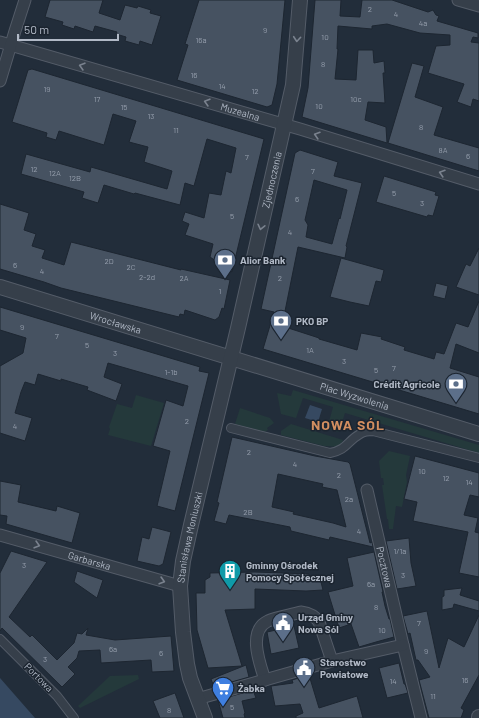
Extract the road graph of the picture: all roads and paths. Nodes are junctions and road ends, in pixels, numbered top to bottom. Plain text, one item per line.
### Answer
1 (25, 0) edge
2 (300, 0) edge
3 (458, 0) edge
4 (479, 6) edge
5 (5, 43) edge
6 (0, 81) edge
7 (284, 125) junction
8 (479, 184) edge
9 (0, 287) edge
10 (231, 357) junction
11 (231, 428) dead end
12 (479, 434) edge
13 (479, 458) edge
14 (366, 490) dead end
15 (0, 534) edge
16 (180, 586) junction
17 (0, 638) edge
18 (403, 645) junction
19 (332, 661) junction
20 (265, 680) junction
21 (197, 699) junction
22 (74, 718) edge
23 (204, 718) edge
24 (421, 718) edge

1 - 5 street
2 -> 7 street, Zjednoczenia
3 - 4 street
5 - 6 street
7 -> 5 street, Muzealna
8 -> 7 street, Muzealna
7 -> 10 street, Zjednoczenia
9 - 10 street, Wrocławska
10 - 12 street, Plac Wyzwolenia
10 - 16 street, Stanisława Moniuszki
11 - 13 street
14 - 18 street, Pocztowa
15 -> 16 street, Garbarska
16 - 21 street, Stanisława Moniuszki
17 - 22 street, Portowa
18 - 19 street
18 - 24 street, Pocztowa
19 - 20 street
19 - 20 street
20 - 21 street
21 - 23 street, Stanisława Moniuszki

